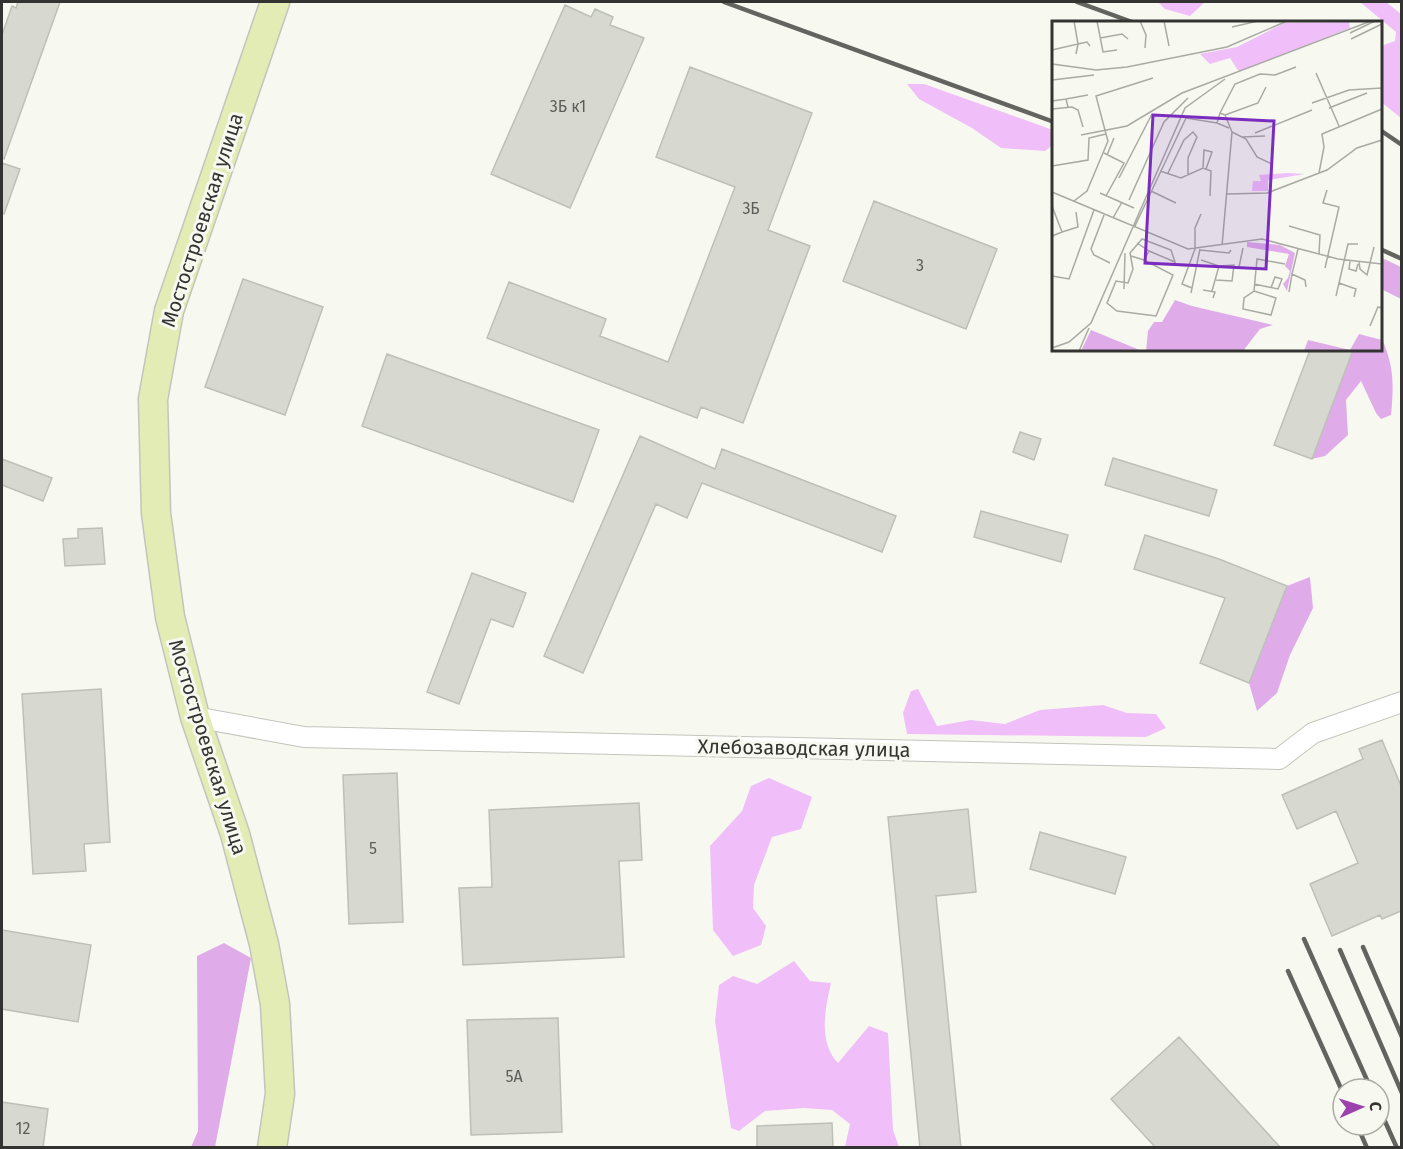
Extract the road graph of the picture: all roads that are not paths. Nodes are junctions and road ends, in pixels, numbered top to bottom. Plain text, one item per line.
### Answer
1 (275, 2) edge
2 (1401, 702) edge
3 (195, 717) junction
4 (272, 1148) edge

1 - 3 main road, Мостостроевская улица
2 - 3 street, Хлебозаводская улица
3 - 4 main road, Мостостроевская улица

